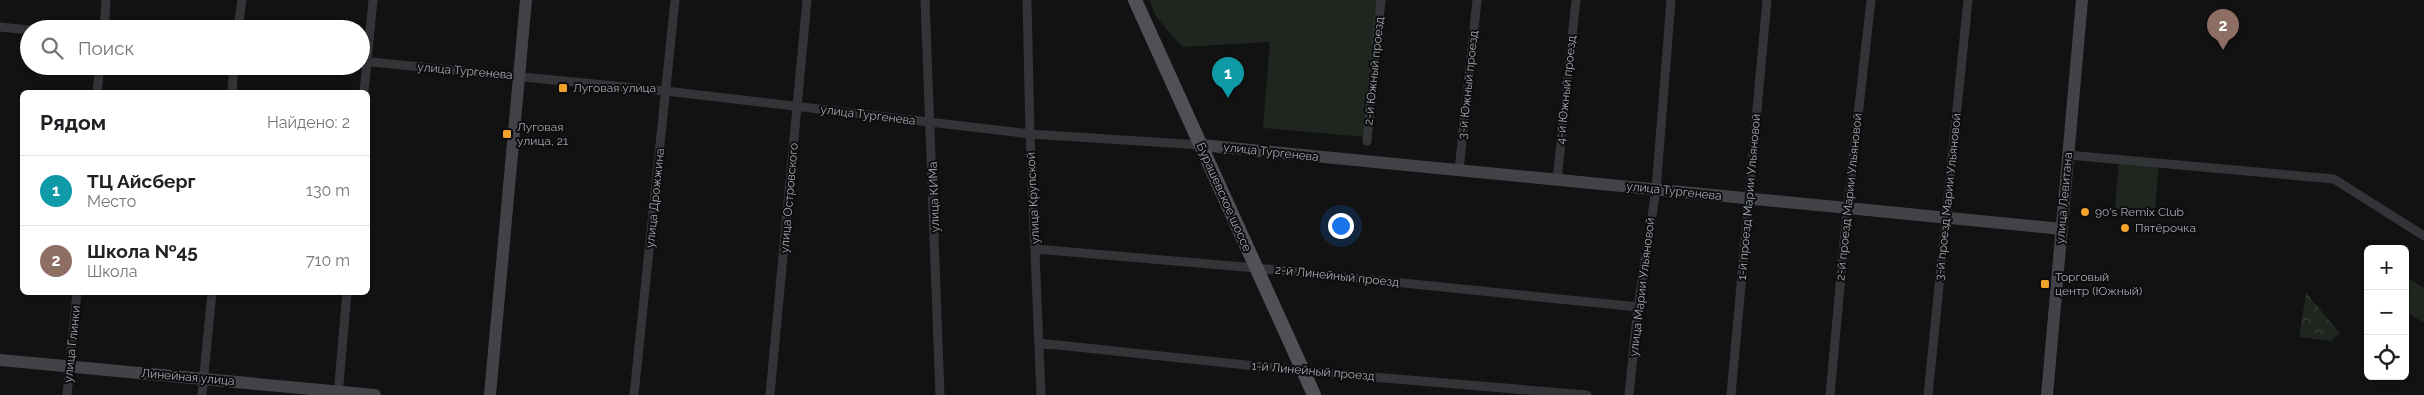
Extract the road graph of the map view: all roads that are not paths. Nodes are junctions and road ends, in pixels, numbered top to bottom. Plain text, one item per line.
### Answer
1 (106, 0) edge
2 (242, 0) edge
3 (373, 0) edge
4 (526, 0) edge
5 (674, 0) edge
6 (807, 0) edge
7 (925, 0) edge
8 (1027, 0) edge
9 (1135, 0) edge
10 (1381, 0) edge
11 (1477, 0) edge
12 (1576, 0) edge
13 (1671, 0) edge
14 (1767, 0) edge
15 (1871, 0) edge
16 (1968, 0) edge
17 (2082, 0) edge
18 (105, 20) edge
19 (239, 20) edge
20 (370, 20) edge
21 (0, 27) edge
22 (20, 29) edge
23 (370, 62) edge
24 (99, 75) edge
25 (233, 75) edge
26 (364, 75) edge
27 (520, 76) junction
28 (97, 90) edge
29 (232, 90) edge
30 (364, 90) edge
31 (666, 91) junction
32 (797, 106) junction
33 (931, 122) junction
34 (1030, 134) junction
35 (1367, 141) dead end
36 (1201, 145) junction
37 (2068, 155) junction
38 (1459, 170) junction
39 (1557, 180) junction
40 (1656, 190) junction
41 (1748, 199) junction
42 (1848, 208) junction
43 (1946, 218) junction
44 (2062, 229) junction
45 (2424, 236) edge
46 (1036, 249) junction
47 (1256, 268) junction
48 (77, 295) edge
49 (212, 295) edge
50 (347, 295) edge
51 (1638, 307) junction
52 (1039, 343) junction
53 (0, 360) edge
54 (70, 366) junction
55 (1302, 371) junction
56 (203, 378) junction
57 (338, 393) edge
58 (67, 395) edge
59 (202, 395) edge
60 (375, 395) edge
61 (490, 395) edge
62 (634, 395) edge
63 (770, 395) edge
64 (940, 395) edge
65 (1041, 395) edge
66 (1314, 395) edge
67 (1587, 395) edge
68 (1629, 395) edge
69 (1731, 395) edge
70 (1830, 395) edge
71 (1928, 395) edge
72 (2047, 395) edge

1 - 18 street
2 - 19 street
3 - 20 street
4 - 27 street
5 - 31 street, улица Дрожжина
6 - 32 street, улица Островского
7 - 33 street, улица КИМа
8 - 34 street, улица Крупской
9 - 36 main road, Бурашевское шоссе
10 - 35 street, 2-й Южный проезд
11 - 38 street, 3-й Южный проезд
12 - 39 street, 4-й Южный проезд
13 - 40 street, улица Марии Ульяновой
14 - 41 street, 1-й проезд Марии Ульяновой
15 - 42 street, 2-й проезд Марии Ульяновой
16 - 43 street, 3-й проезд Марии Ульяновой
17 - 37 street, улица Левитана
21 - 22 street
23 - 27 street, улица Тургенева
24 - 28 street
25 - 29 street
26 - 30 street
27 - 31 street, улица Тургенева
27 - 61 street
31 - 32 street, улица Тургенева
31 - 62 street, улица Дрожжина
32 - 33 street, улица Тургенева
32 - 63 street, улица Островского
33 - 34 street, улица Тургенева
33 - 64 street, улица КИМа
34 - 36 street, улица Тургенева
34 - 46 street, улица Крупской
36 - 38 street, улица Тургенева
36 - 47 main road, Бурашевское шоссе
37 - 44 street, улица Левитана
37 - 45 street
38 - 39 street, улица Тургенева
39 - 40 street, улица Тургенева
40 - 41 street, улица Тургенева
40 - 51 street, улица Марии Ульяновой
41 - 42 street, улица Тургенева
41 - 69 street, 1-й проезд Марии Ульяновой
42 - 43 street, улица Тургенева
42 - 70 street, 2-й проезд Марии Ульяновой
43 - 44 street, улица Тургенева
43 - 71 street, 3-й проезд Марии Ульяновой
44 - 72 street, улица Левитана
46 - 47 street, 2-й Линейный проезд
46 - 52 street, улица Крупской
47 - 51 street, 2-й Линейный проезд
47 - 55 main road, Бурашевское шоссе
48 - 54 street, улица Глинки
49 - 56 street
50 - 57 street
51 - 68 street, улица Марии Ульяновой
52 - 55 street, 1-й Линейный проезд
52 - 65 street, улица Крупской
53 - 54 street, Линейная улица
54 - 56 street, Линейная улица
54 - 58 street, улица Глинки
55 - 66 main road, Бурашевское шоссе
55 - 67 street, 1-й Линейный проезд
56 - 57 street, Линейная улица
56 - 59 street
57 - 60 street, Линейная улица

